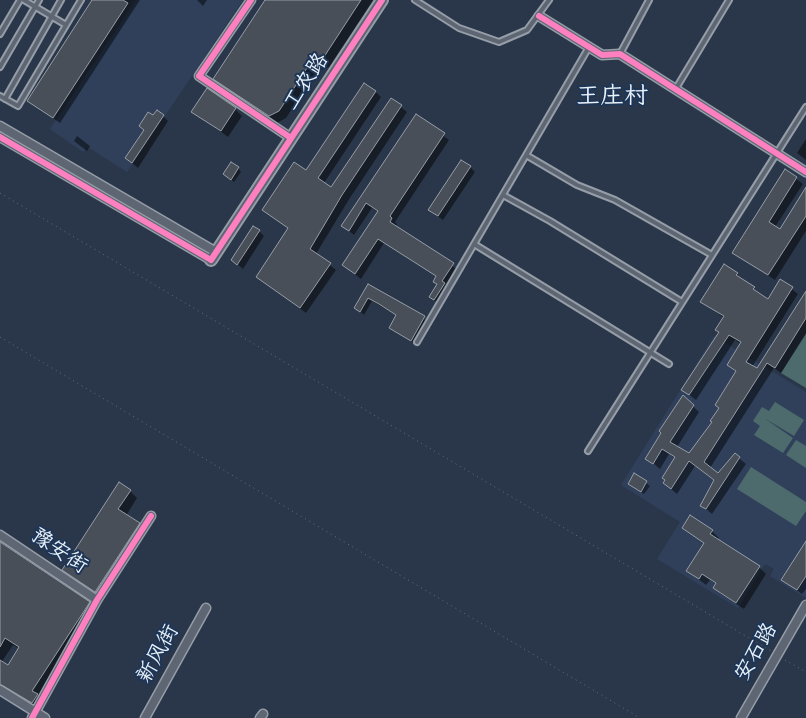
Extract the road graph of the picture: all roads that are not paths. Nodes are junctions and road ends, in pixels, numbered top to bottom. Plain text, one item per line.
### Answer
1 (20, 0) edge
2 (24, 0) edge
3 (39, 0) edge
4 (61, 0) edge
5 (81, 0) edge
6 (250, 0) edge
7 (374, 0) edge
8 (382, 0) edge
9 (415, 0) edge
10 (549, 0) edge
11 (649, 0) edge
12 (729, 0) edge
13 (36, 7) junction
14 (52, 16) junction
15 (539, 16) junction
16 (66, 25) junction
17 (0, 34) edge
18 (589, 47) junction
19 (620, 54) junction
20 (0, 67) edge
21 (675, 90) junction
22 (0, 96) edge
23 (5, 99) junction
24 (806, 107) edge
25 (0, 126) edge
26 (0, 136) edge
27 (288, 136) junction
28 (776, 154) junction
29 (526, 155) junction
30 (806, 172) edge
31 (503, 194) junction
32 (474, 244) junction
33 (211, 254) junction
34 (712, 255) junction
35 (682, 302) junction
36 (416, 342) dead end
37 (650, 353) junction
38 (669, 364) dead end
39 (588, 452) dead end
40 (151, 516) dead end
41 (0, 535) edge
42 (97, 600) junction
43 (806, 605) edge
44 (206, 608) dead end
45 (0, 690) edge
46 (33, 716) edge
47 (45, 718) edge
48 (145, 718) edge
49 (741, 718) edge

1 - 17 lane
2 - 13 lane
3 - 13 lane
4 - 14 lane
5 - 16 lane
6 - 27 street
7 - 27 street, 工农路
8 - 27 street, 工农路
9 - 15 lane
10 - 15 lane
11 - 19 lane
12 - 21 lane
13 - 14 lane
13 - 20 lane
14 - 16 lane
14 - 23 lane
15 - 18 street
16 - 23 lane
18 - 19 street
18 - 29 lane
19 - 21 street
21 - 28 street
22 - 23 lane
24 - 28 lane
25 - 33 street
26 - 33 street
27 - 33 street, 工农路
28 - 30 street
28 - 34 lane
29 - 31 lane
29 - 34 lane
31 - 32 lane
31 - 35 lane
32 - 36 lane
32 - 37 lane
34 - 35 lane
35 - 37 lane
37 - 38 lane
37 - 39 lane
40 - 42 street
41 - 42 street, 豫安街
42 - 46 street
43 - 49 street, 安石路
44 - 48 street, 新风街
45 - 46 street
46 - 47 street

